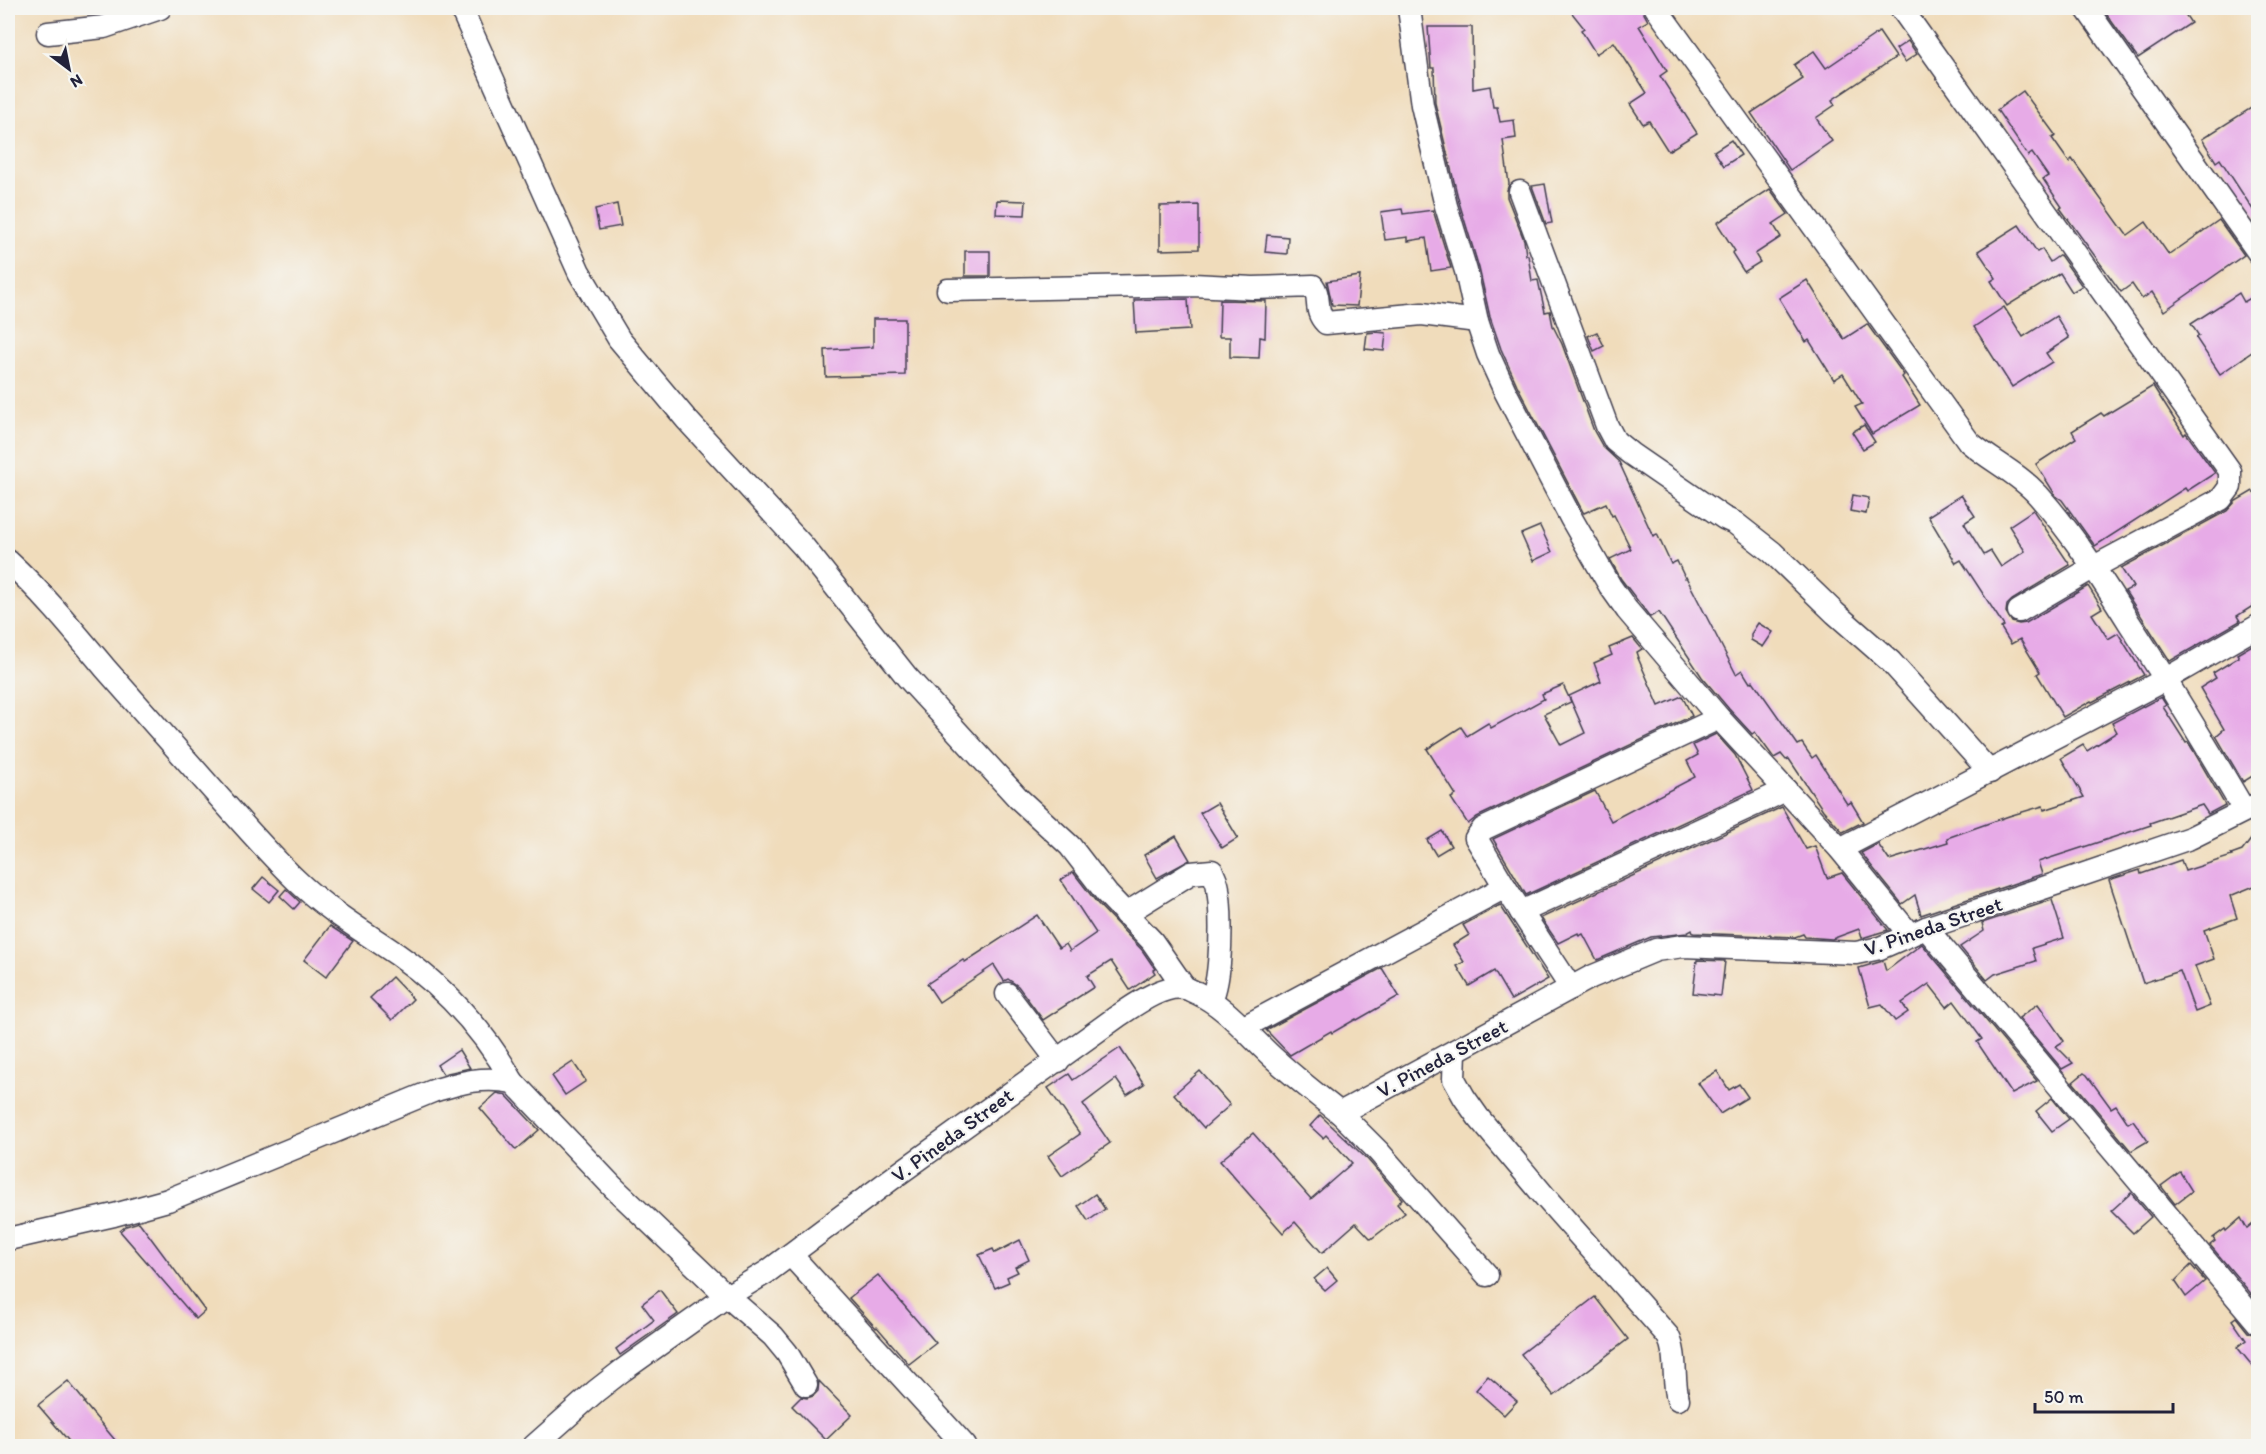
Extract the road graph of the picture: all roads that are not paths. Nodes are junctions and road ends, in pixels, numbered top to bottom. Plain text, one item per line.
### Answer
1 (160, 8) edge
2 (461, 8) edge
3 (1409, 8) edge
4 (1656, 8) edge
5 (1900, 8) edge
6 (2086, 8) edge
7 (48, 33) dead end
8 (1521, 192) dead end
9 (2259, 252) edge
10 (948, 290) dead end
11 (1477, 321) junction
12 (8, 561) edge
13 (2094, 567) junction
14 (2019, 611) dead end
15 (2259, 626) edge
16 (2166, 679) junction
17 (1719, 718) junction
18 (1990, 772) junction
19 (1786, 790) junction
20 (2251, 807) edge
21 (1840, 849) junction
22 (1504, 887) junction
23 (1521, 912) junction
24 (1125, 914) junction
25 (1918, 932) junction
26 (1184, 987) junction
27 (1570, 988) junction
28 (1007, 994) dead end
29 (1211, 1000) junction
30 (1244, 1027) junction
31 (1455, 1051) junction
32 (1058, 1061) junction
33 (513, 1082) junction
34 (1340, 1113) junction
35 (8, 1239) edge
36 (791, 1255) junction
37 (1487, 1275) dead end
38 (727, 1296) junction
39 (2259, 1323) edge
40 (806, 1385) dead end
41 (1678, 1399) dead end
42 (534, 1446) edge
43 (965, 1446) edge

1 - 7 street
2 - 24 street
3 - 11 street
4 - 13 street
5 - 13 street
6 - 9 street
8 - 18 street
10 - 11 street
11 - 17 street
12 - 33 street
13 - 14 street
13 - 16 street
15 - 16 street
16 - 18 street
16 - 20 street
17 - 19 street
17 - 22 street
18 - 21 street
19 - 21 street
19 - 23 street
20 - 25 street, V. Pineda Street
21 - 25 street
22 - 23 street
22 - 30 street
23 - 27 street
24 - 26 street
24 - 29 street
25 - 27 street, V. Pineda Street
25 - 39 street
26 - 29 street
26 - 32 street, V. Pineda Street
27 - 31 street, V. Pineda Street
28 - 32 street
29 - 30 street
30 - 34 street
31 - 34 street, V. Pineda Street
31 - 41 street
32 - 36 street, V. Pineda Street
33 - 35 street
33 - 38 street
34 - 37 street
36 - 38 street, V. Pineda Street
36 - 43 street
38 - 40 street
38 - 42 street, V. Pineda Street

